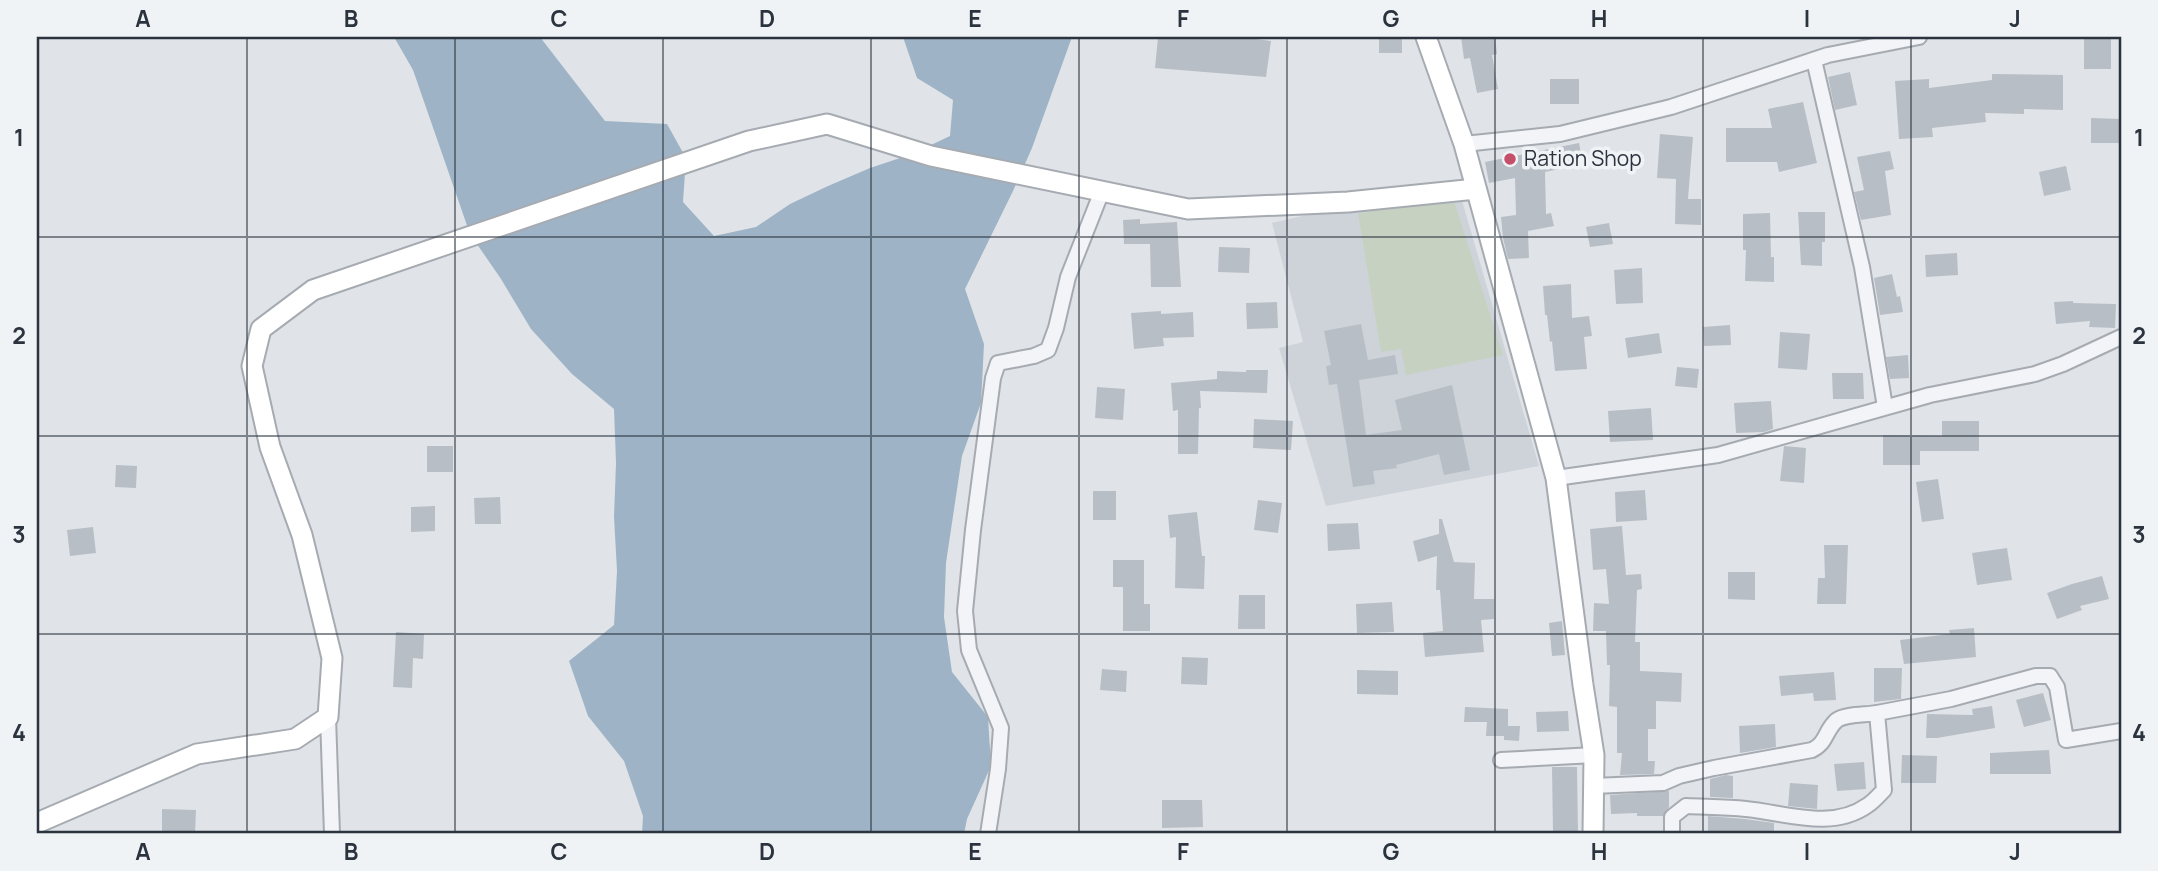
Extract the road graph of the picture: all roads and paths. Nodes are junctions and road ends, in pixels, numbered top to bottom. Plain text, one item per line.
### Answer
1 (1426, 37) edge
2 (1919, 37) edge
3 (1814, 60) junction
4 (1464, 144) junction
5 (1476, 189) junction
6 (1102, 191) junction
7 (2121, 337) edge
8 (1885, 407) junction
9 (1556, 478) junction
10 (1877, 713) junction
11 (328, 717) junction
12 (2121, 731) edge
13 (1594, 755) junction
14 (1501, 760) dead end
15 (1593, 786) junction
16 (37, 823) edge
17 (332, 834) edge
18 (988, 834) edge
19 (1593, 834) edge
20 (1672, 834) edge

1 - 4 main road
2 - 3 street
3 - 4 street
3 - 8 street
4 - 5 main road
5 - 6 main road
5 - 9 main road
6 - 11 main road
6 - 18 street
7 - 8 street
8 - 9 street
9 - 13 main road
10 - 12 street
10 - 15 street
10 - 20 street
11 - 16 main road
11 - 17 street
13 - 14 street
13 - 15 main road
15 - 19 main road

